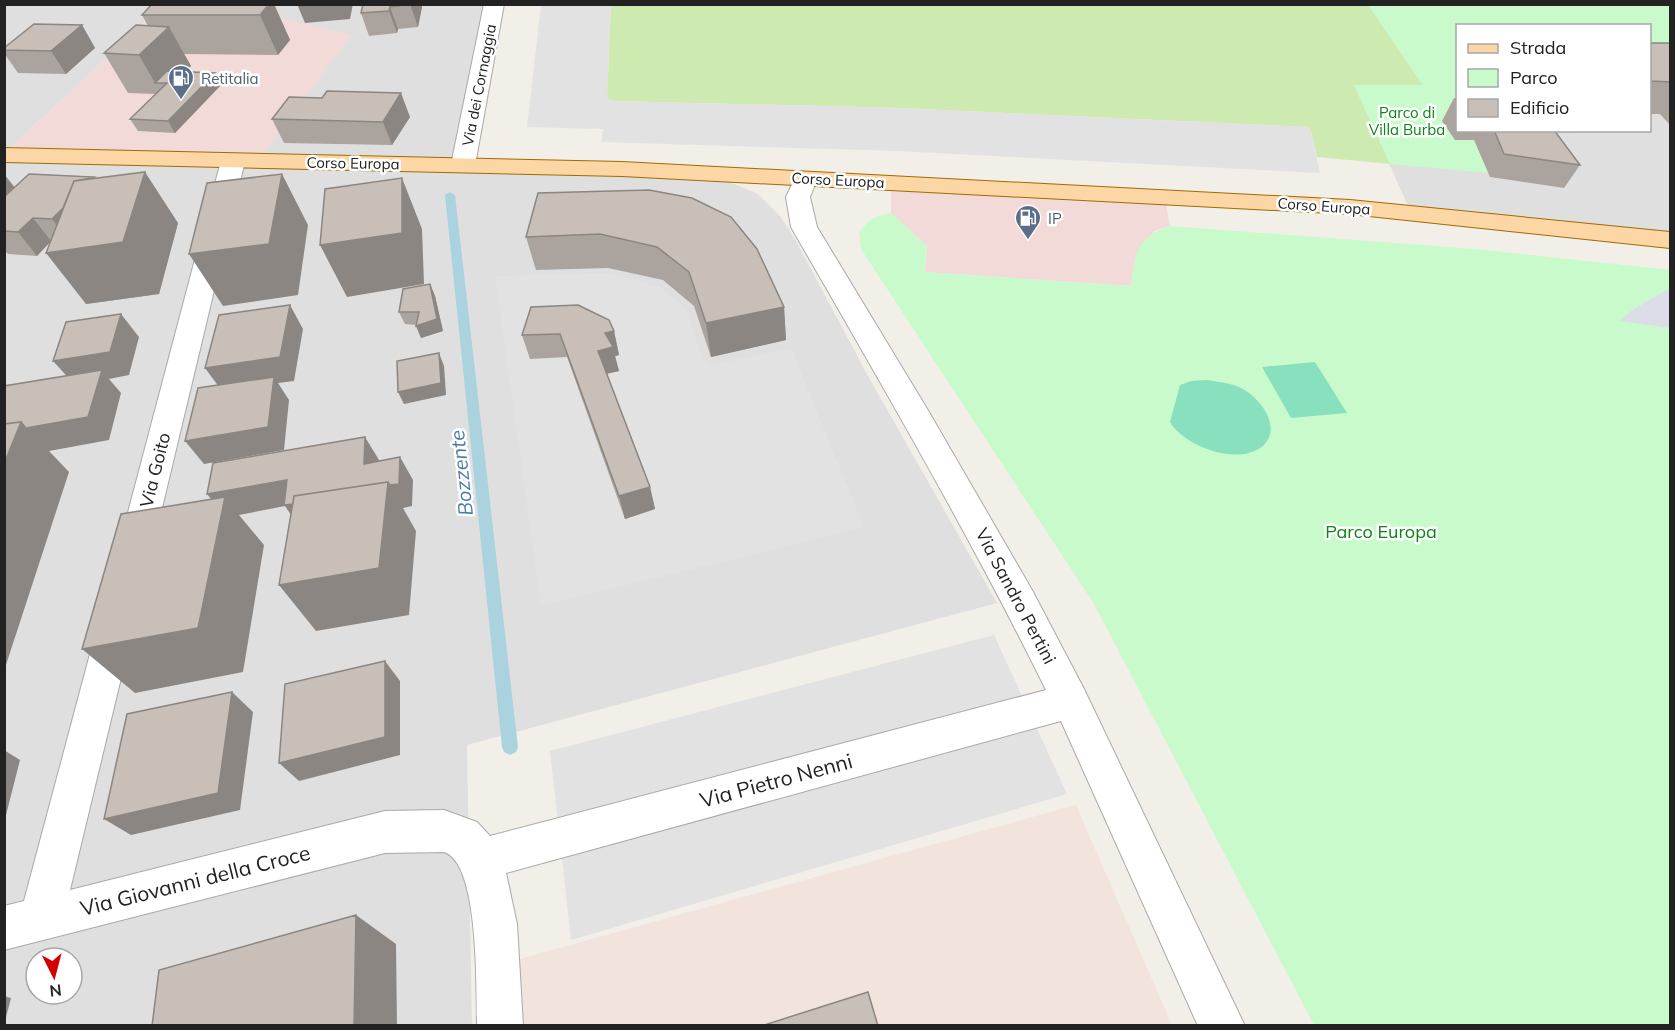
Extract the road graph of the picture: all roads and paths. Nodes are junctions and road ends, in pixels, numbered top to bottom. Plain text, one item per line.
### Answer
1 (494, 4) edge
2 (4, 155) edge
3 (233, 161) junction
4 (463, 165) junction
5 (805, 179) junction
6 (1671, 240) edge
7 (1071, 701) junction
8 (481, 859) junction
9 (23, 924) edge
10 (500, 1026) edge
11 (1222, 1026) edge

1 - 4 street, Via dei Cornaggia
2 - 3 main road, Corso Europa
3 - 4 main road, Corso Europa
3 - 9 street, Via Goito
4 - 5 main road, Corso Europa
5 - 6 main road, Corso Europa
5 - 7 street, Via Sandro Pertini
7 - 8 street, Via Pietro Nenni
7 - 11 street, Via Sandro Pertini
8 - 9 street, Via Giovanni della Croce
8 - 10 street

